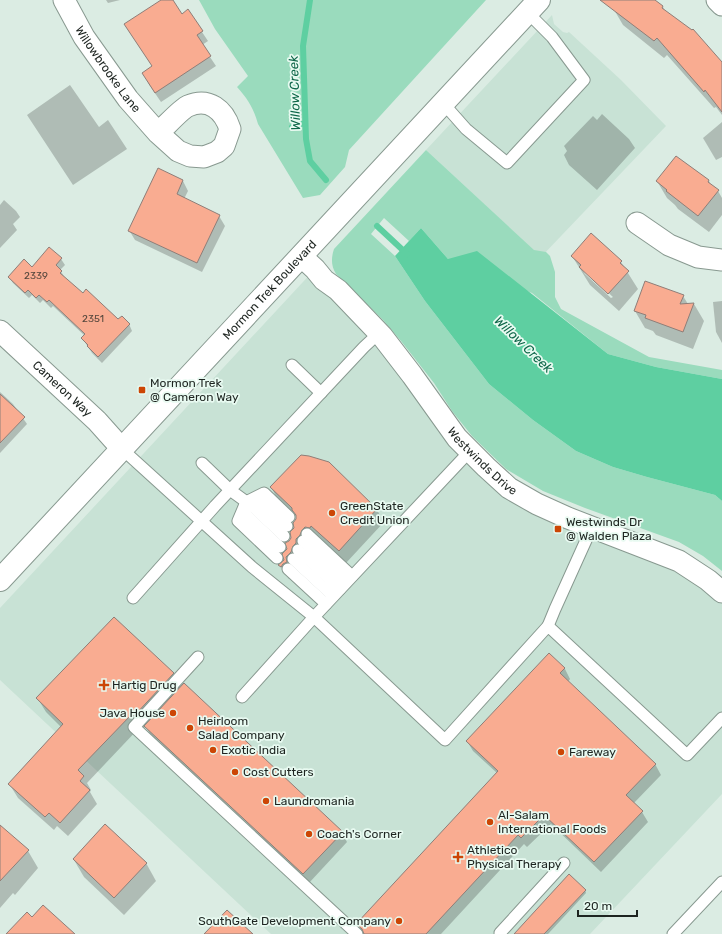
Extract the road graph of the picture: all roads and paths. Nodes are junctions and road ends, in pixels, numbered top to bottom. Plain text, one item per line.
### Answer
1 (64, 0) edge
2 (717, 0) edge
3 (722, 5) edge
4 (533, 6) edge
5 (443, 103) junction
6 (158, 133) dead end
7 (637, 223) dead end
8 (301, 256) junction
9 (722, 260) edge
10 (0, 331) edge
11 (379, 333) junction
12 (292, 365) dead end
13 (321, 393) junction
14 (122, 448) junction
15 (470, 451) junction
16 (202, 463) dead end
17 (230, 490) junction
18 (246, 502) junction
19 (202, 522) junction
20 (592, 527) junction
21 (280, 547) dead end
22 (298, 551) junction
23 (277, 558) dead end
24 (0, 580) edge
25 (340, 589) junction
26 (722, 592) edge
27 (133, 598) dead end
28 (314, 617) junction
29 (548, 626) junction
30 (198, 657) dead end
31 (242, 697) dead end
32 (722, 718) edge
33 (564, 863) dead end
34 (722, 882) edge
35 (357, 934) edge
36 (500, 934) edge
37 (673, 934) edge

1 - 6 street, Willowbrooke Lane
2 - 3 street
4 - 5 main road, Mormon Trek Boulevard
4 - 5 lane
5 - 8 main road, Mormon Trek Boulevard
7 - 9 street
8 - 11 street, Westwinds Drive
8 - 14 main road, Mormon Trek Boulevard
10 - 14 street, Cameron Way
11 - 13 lane
11 - 15 street, Westwinds Drive
12 - 13 lane
13 - 17 lane
14 - 19 lane
14 - 24 main road, Mormon Trek Boulevard
15 - 20 street, Westwinds Drive
15 - 25 lane
16 - 17 lane
17 - 18 lane
17 - 19 lane
18 - 18 lane
18 - 21 lane
18 - 23 lane
19 - 27 lane
19 - 28 lane
20 - 26 street, Westwinds Drive
20 - 29 lane
22 - 25 lane
22 - 25 lane
22 - 25 lane
25 - 28 lane
28 - 29 lane
28 - 31 lane
29 - 32 lane
30 - 35 lane
33 - 36 lane
34 - 37 lane

